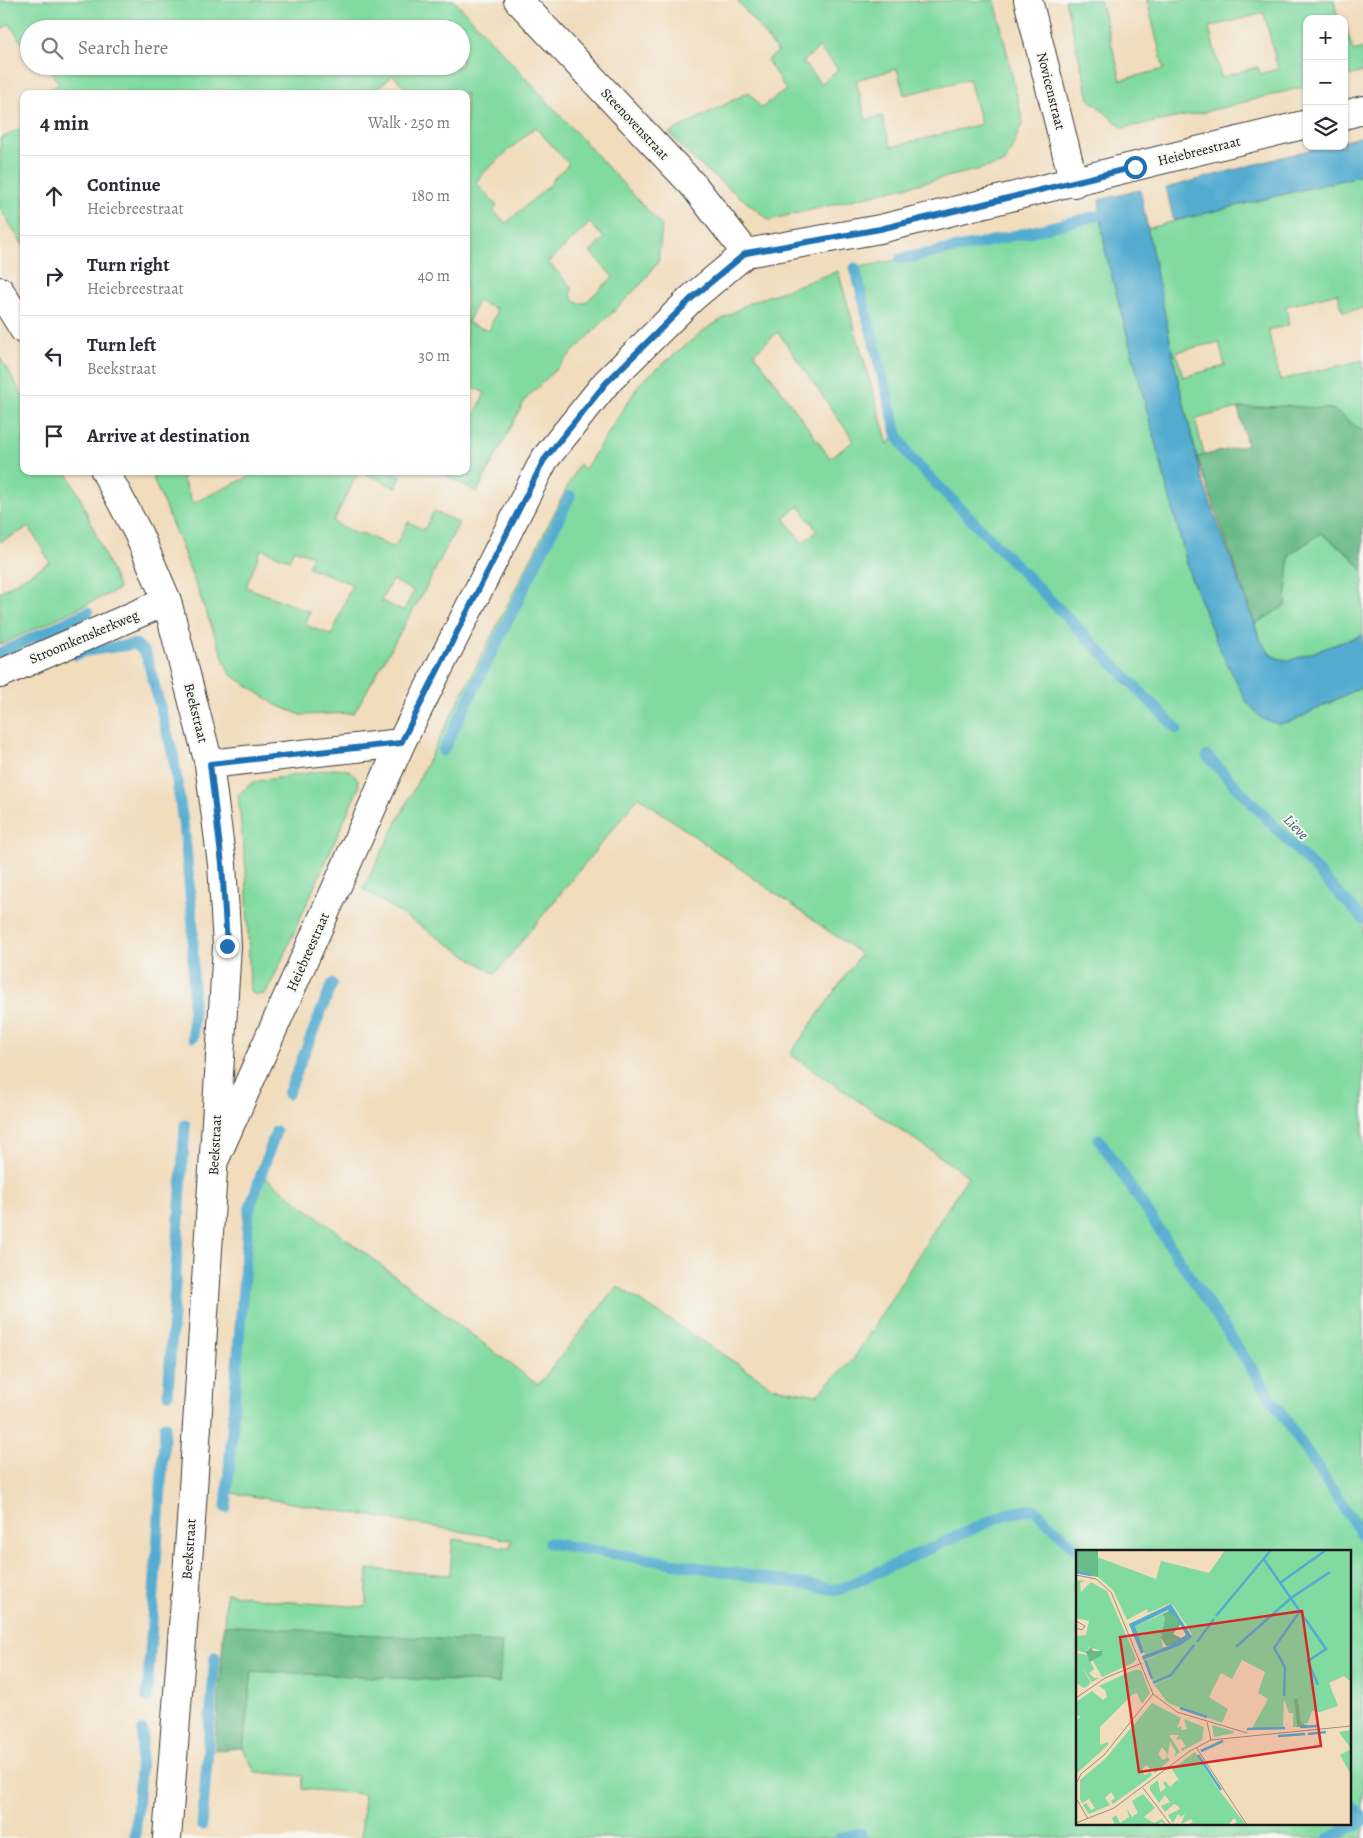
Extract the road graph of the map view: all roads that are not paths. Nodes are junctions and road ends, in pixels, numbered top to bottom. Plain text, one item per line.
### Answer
1 (518, 0) edge
2 (1028, 0) edge
3 (1363, 110) edge
4 (1348, 113) edge
5 (1303, 125) edge
6 (1074, 183) junction
7 (746, 253) junction
8 (0, 291) edge
9 (20, 324) edge
10 (107, 475) edge
11 (168, 601) junction
12 (0, 674) edge
13 (401, 743) junction
14 (210, 764) junction
15 (214, 1161) junction
16 (167, 1838) edge

1 - 7 street, Steenovenstraat
2 - 6 street, Novicenstraat
3 - 4 street
5 - 6 street, Heiebreestraat
6 - 7 street, Heiebreestraat
7 - 13 street, Heiebreestraat
8 - 9 street
10 - 11 street, Beekstraat
11 - 12 street, Stroomkenskerkweg
11 - 14 street, Beekstraat
13 - 14 street
13 - 15 street, Heiebreestraat
14 - 15 street, Beekstraat
15 - 16 street, Beekstraat

